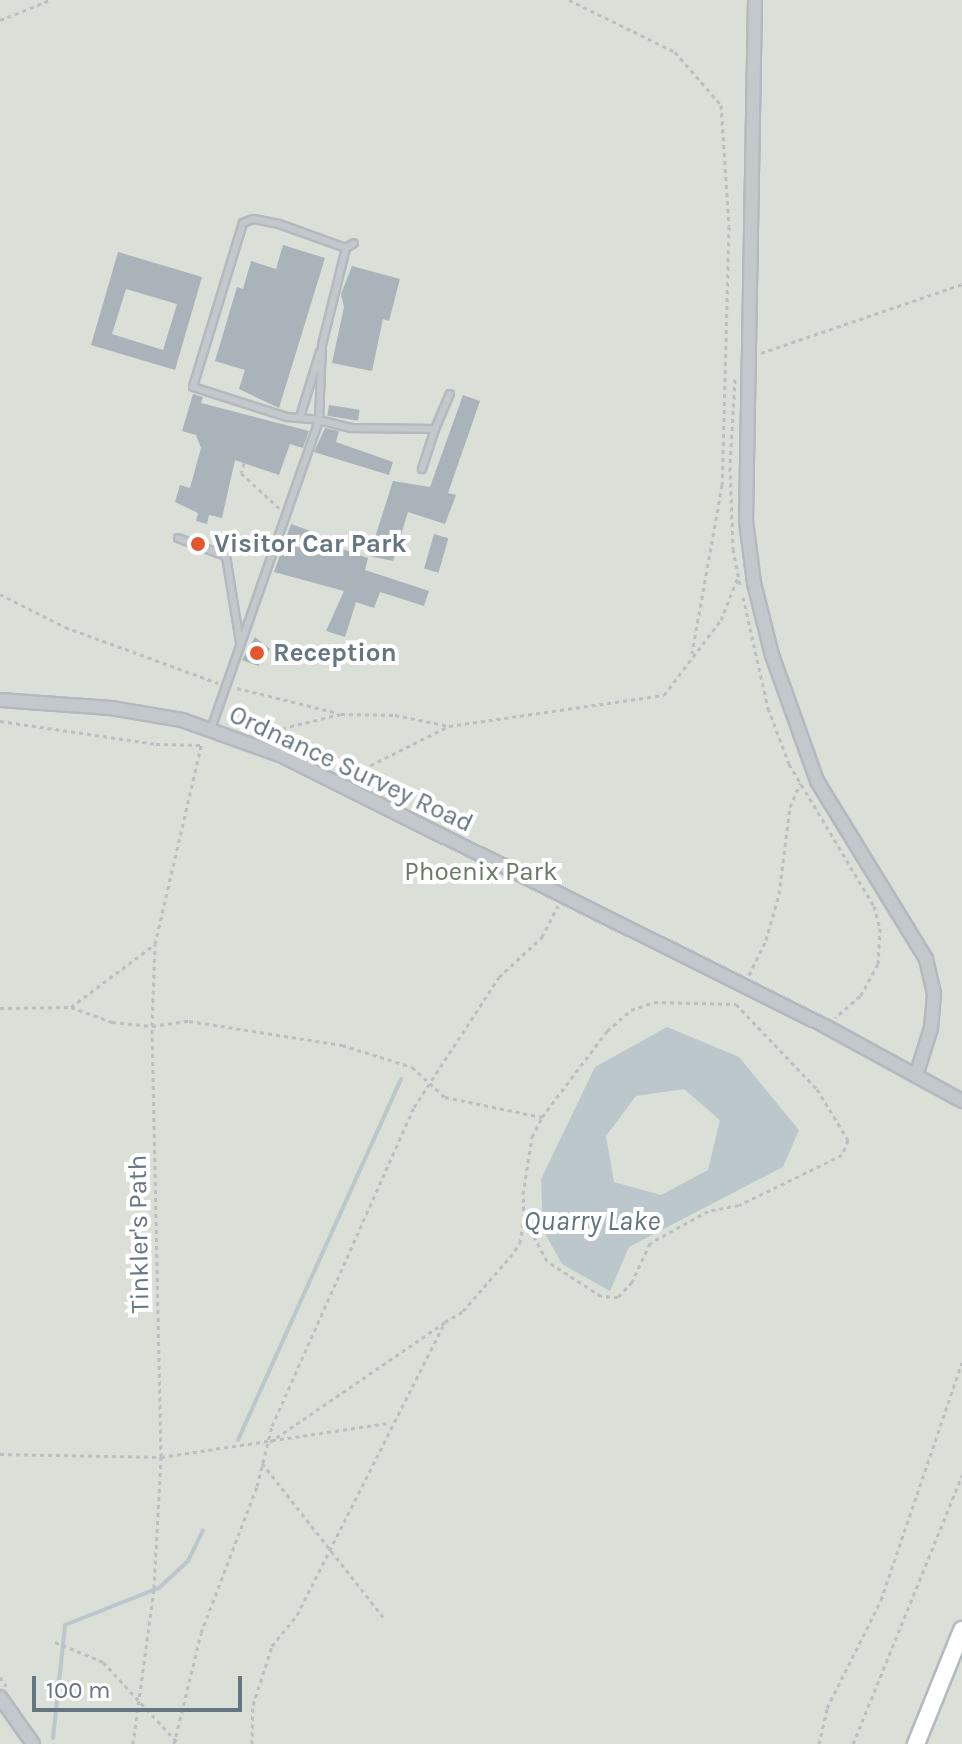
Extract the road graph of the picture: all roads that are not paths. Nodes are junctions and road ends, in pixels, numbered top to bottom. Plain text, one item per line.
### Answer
1 (755, 0) edge
2 (354, 243) dead end
3 (346, 248) junction
4 (322, 345) junction
5 (450, 394) dead end
6 (300, 417) junction
7 (319, 420) junction
8 (435, 429) junction
9 (422, 469) dead end
10 (178, 538) dead end
11 (240, 642) junction
12 (0, 700) edge
13 (211, 729) junction
14 (916, 1076) junction
15 (962, 1101) edge
16 (962, 1630) edge
17 (0, 1697) edge
18 (33, 1744) edge
19 (916, 1744) edge

1 - 14 street
2 - 3 lane
3 - 4 lane
3 - 6 lane
4 - 6 lane
4 - 7 lane
5 - 8 lane
6 - 7 lane
7 - 8 lane
7 - 11 lane
8 - 9 lane
10 - 11 lane
11 - 13 lane
12 - 13 street, Ordnance Survey Road
13 - 14 street, Ordnance Survey Road
14 - 15 street, Ordnance Survey Road
16 - 19 street
17 - 18 street

